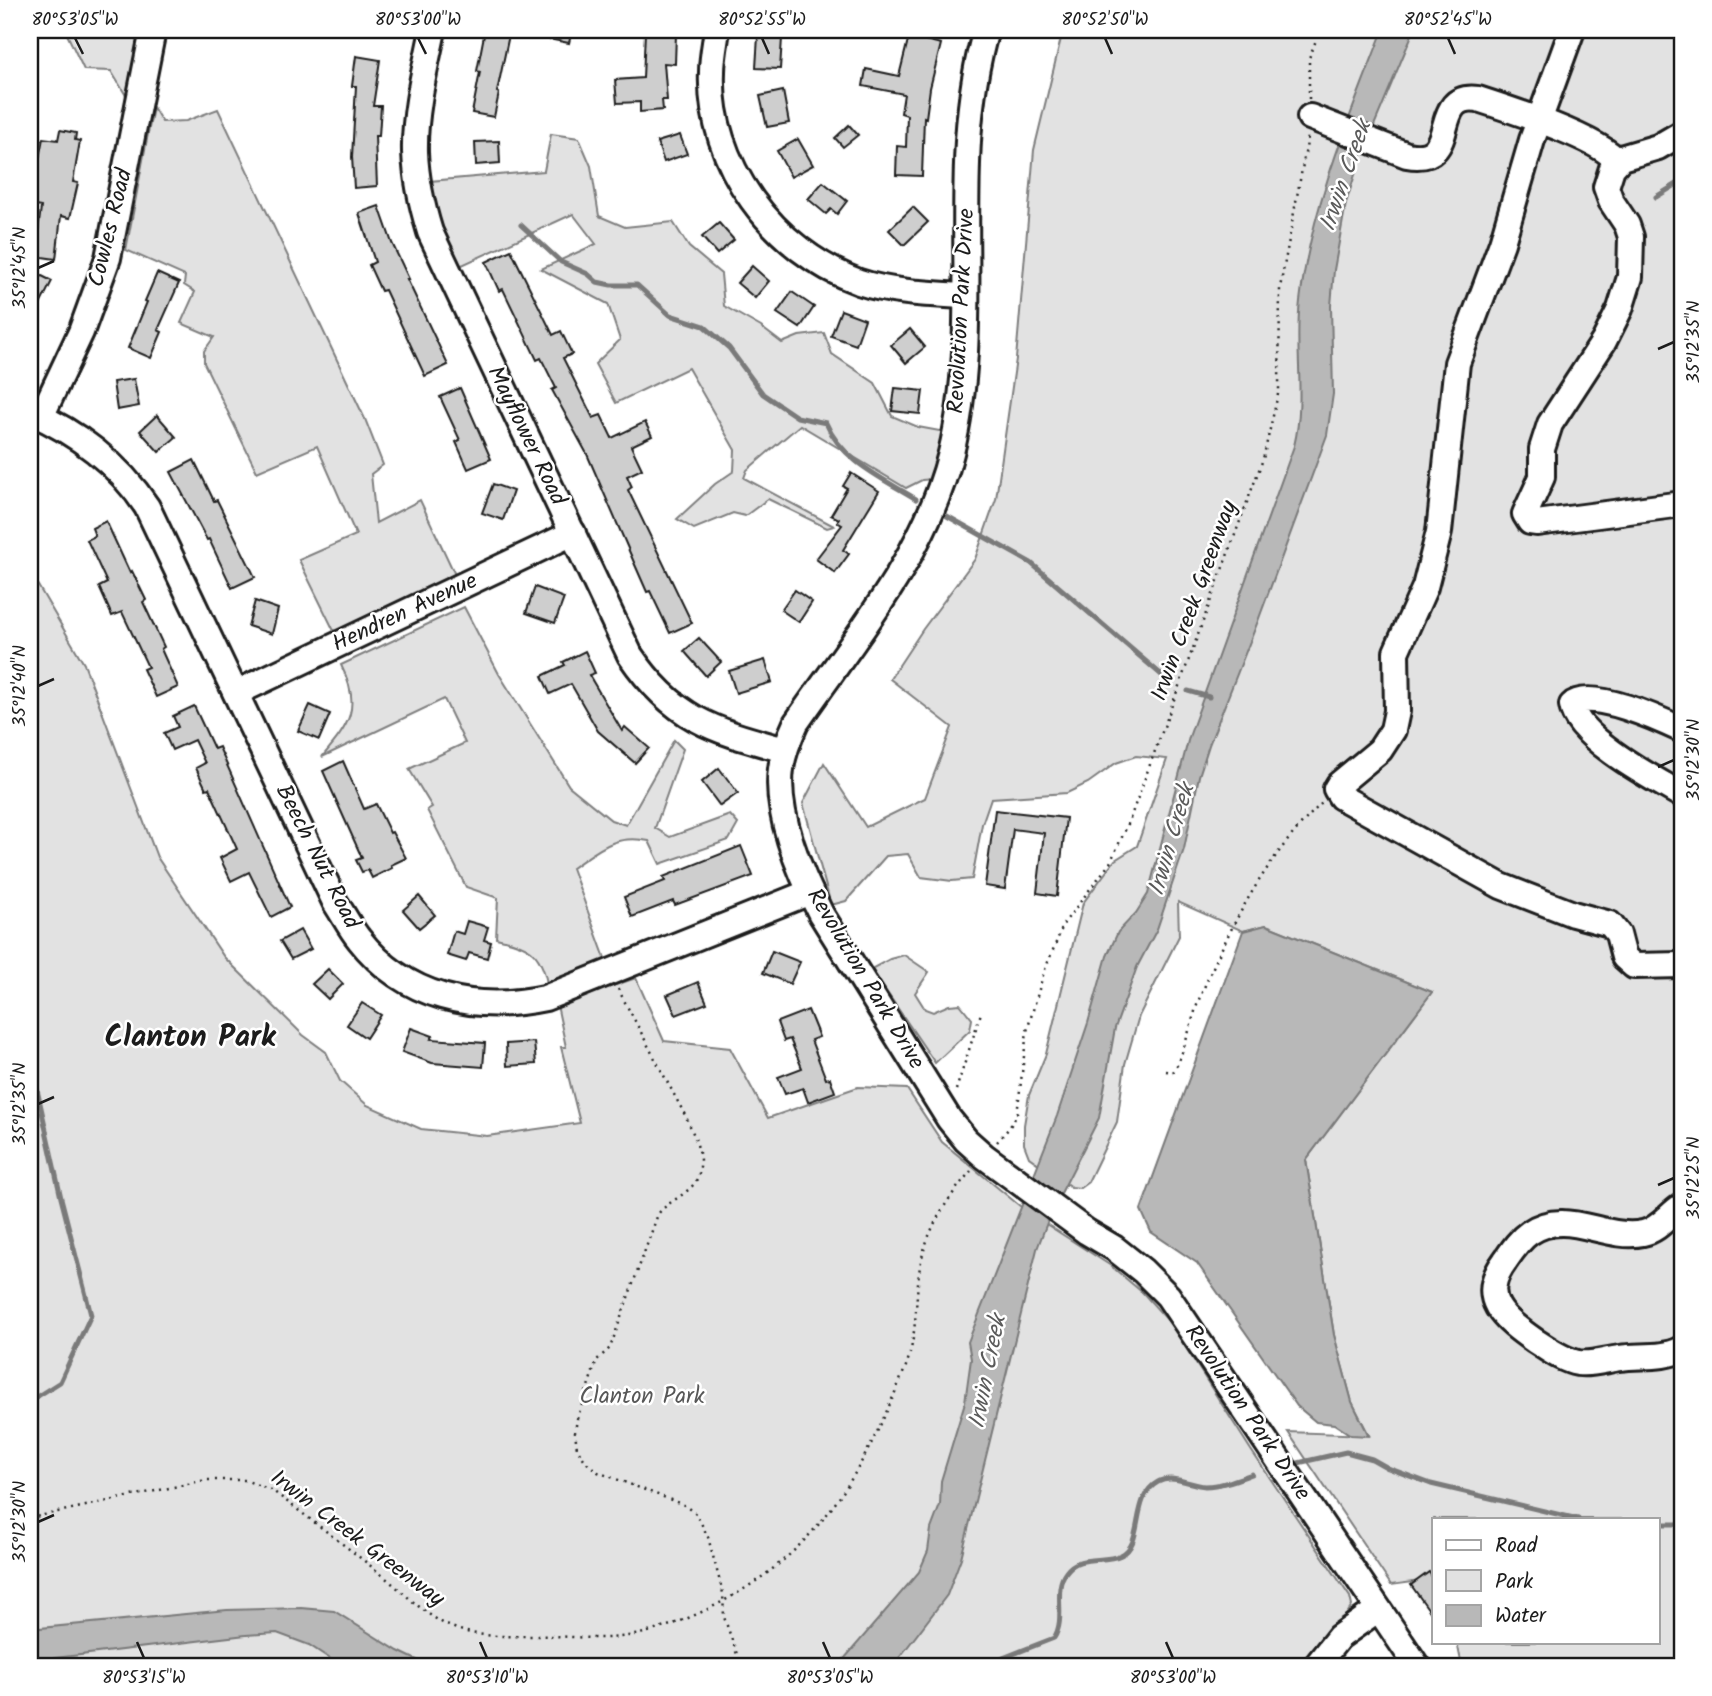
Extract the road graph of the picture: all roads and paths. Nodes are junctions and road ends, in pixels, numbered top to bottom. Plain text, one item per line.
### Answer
1 (153, 30) edge
2 (433, 30) edge
3 (717, 30) edge
4 (986, 30) edge
5 (1320, 30) edge
6 (1572, 30) edge
7 (1318, 120) junction
8 (1538, 121) junction
9 (1682, 133) edge
10 (1617, 161) junction
11 (965, 296) junction
12 (36, 414) edge
13 (1682, 504) edge
14 (573, 533) junction
15 (236, 693) junction
16 (1682, 730) edge
17 (785, 750) junction
18 (1326, 787) junction
19 (1682, 795) edge
20 (810, 892) junction
21 (1682, 965) edge
22 (614, 982) dead end
23 (981, 1013) dead end
24 (1166, 1071) dead end
25 (953, 1095) dead end
26 (994, 1145) dead end
27 (975, 1167) dead end
28 (1682, 1206) edge
29 (1682, 1349) edge
30 (31, 1518) edge
31 (723, 1601) junction
32 (1377, 1609) junction
33 (741, 1666) edge
34 (1316, 1666) edge
35 (1417, 1666) edge

1 - 12 street, Cowles Road
2 - 14 street, Mayflower Road
3 - 11 street
4 - 11 street, Revolution Park Drive
5 - 7 path, Irwin Creek Greenway
6 - 8 street
7 - 8 street
7 - 26 path, Irwin Creek Greenway
8 - 10 street
8 - 18 street
9 - 10 street
10 - 13 street
11 - 17 street, Revolution Park Drive
12 - 15 street, Beech Nut Road
14 - 15 street, Hendren Avenue
14 - 17 street, Mayflower Road
15 - 20 street, Beech Nut Road
16 - 19 street
17 - 20 street, Revolution Park Drive
18 - 21 street
18 - 24 path
20 - 32 street, Revolution Park Drive
22 - 31 path
23 - 25 path
27 - 31 path, Irwin Creek Greenway
28 - 29 street
30 - 31 path, Irwin Creek Greenway
31 - 33 path
32 - 34 street
32 - 35 street, Revolution Park Drive

